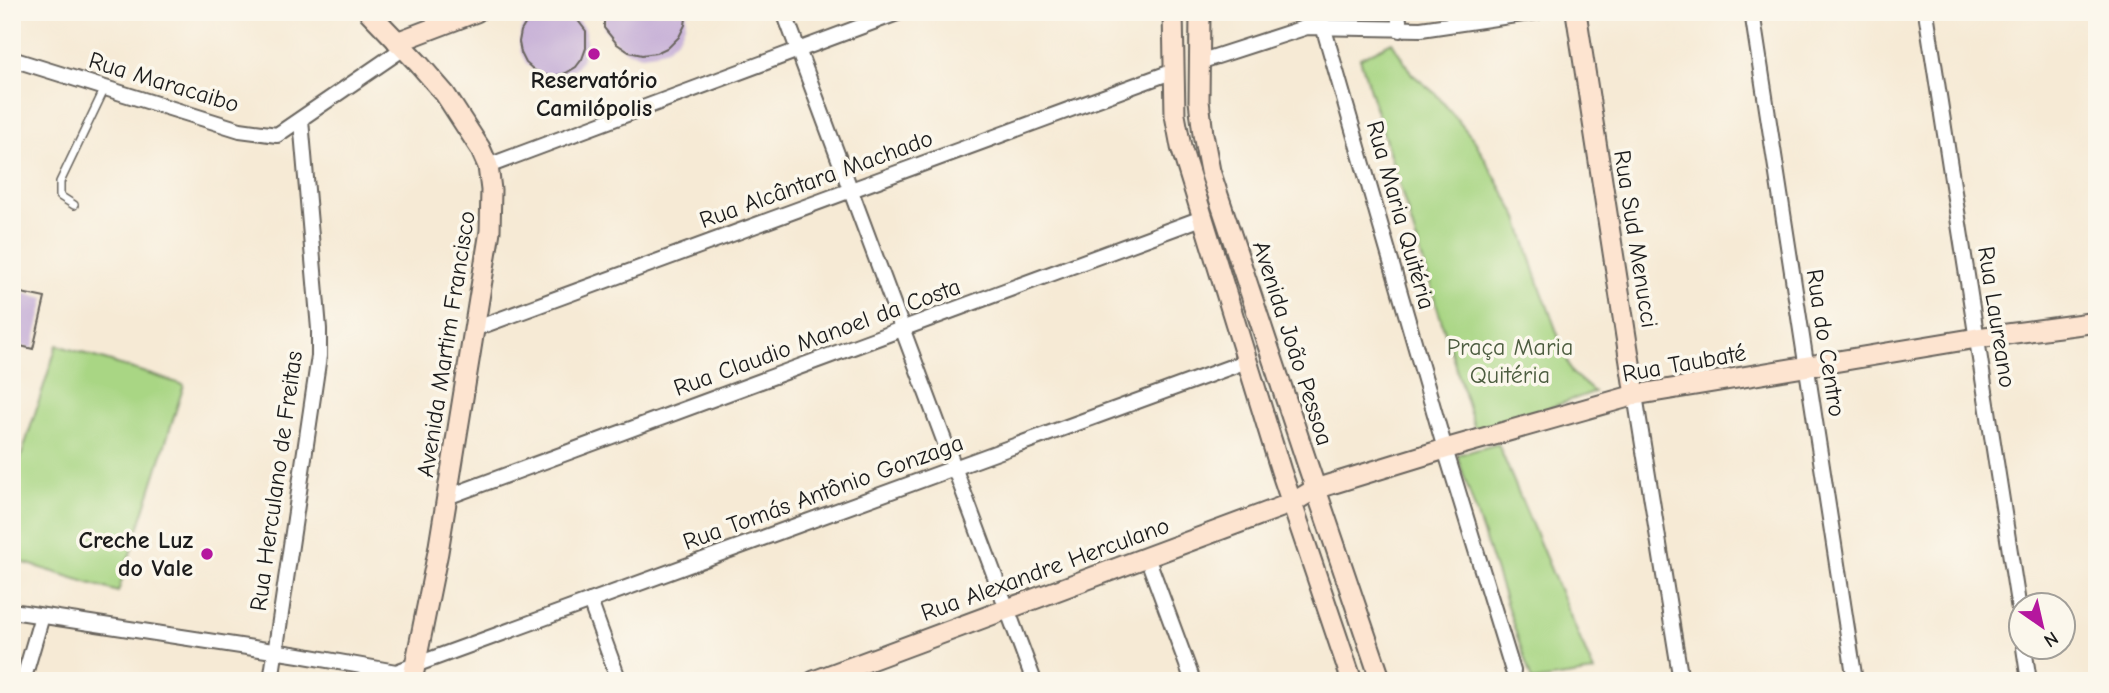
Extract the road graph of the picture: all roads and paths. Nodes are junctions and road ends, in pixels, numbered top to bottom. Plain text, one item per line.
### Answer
1 (369, 12) edge
2 (475, 12) edge
3 (784, 12) edge
4 (900, 12) edge
5 (1173, 12) edge
6 (1200, 12) edge
7 (1319, 12) edge
8 (1398, 12) edge
9 (1537, 12) edge
10 (1576, 12) edge
11 (1752, 12) edge
12 (1926, 12) edge
13 (1323, 27) junction
14 (1400, 30) junction
15 (400, 45) junction
16 (798, 50) junction
17 (12, 59) edge
18 (1199, 62) junction
19 (1174, 71) junction
20 (106, 87) junction
21 (301, 120) junction
22 (488, 166) junction
23 (850, 190) junction
24 (74, 205) dead end
25 (1202, 218) junction
26 (2097, 322) edge
27 (474, 329) junction
28 (902, 330) junction
29 (1977, 338) junction
30 (1247, 361) junction
31 (1807, 367) junction
32 (1635, 395) junction
33 (1445, 449) junction
34 (954, 468) junction
35 (1315, 489) junction
36 (447, 497) junction
37 (1292, 503) junction
38 (1147, 557) junction
39 (2015, 592) edge
40 (590, 601) junction
41 (1007, 609) junction
42 (12, 611) edge
43 (42, 616) junction
44 (274, 651) junction
45 (2026, 662) edge
46 (1513, 671) dead end
47 (413, 673) edge
48 (23, 681) edge
49 (271, 681) edge
50 (618, 681) edge
51 (814, 681) edge
52 (1034, 681) edge
53 (1193, 681) edge
54 (1352, 681) edge
55 (1381, 681) edge
56 (1681, 681) edge
57 (1855, 681) edge
58 (2029, 681) edge

1 - 15 main road, Avenida Martim Francisco
2 - 15 main road
3 - 16 street
4 - 16 street
5 - 19 main road, Avenida João Pessoa
6 - 18 main road, Avenida João Pessoa
7 - 13 street, Rua Maria Quitéria
8 - 14 street
9 - 14 street
10 - 32 main road, Rua Sud Menucci
11 - 31 street, Rua do Centro
12 - 29 street, Rua Laureano
13 - 14 street
13 - 18 street
13 - 33 street, Rua Maria Quitéria
15 - 21 street, Rua Maracaibo
15 - 22 main road, Avenida Martim Francisco
16 - 22 street
16 - 23 street
17 - 20 street, Rua Maracaibo
18 - 35 main road, Avenida João Pessoa
19 - 23 street, Rua Alcântara Machado
19 - 25 main road, Avenida João Pessoa
20 - 21 street, Rua Maracaibo
20 - 24 lane
21 - 44 street, Rua Herculano de Freitas
22 - 27 main road, Avenida Martim Francisco
23 - 27 street, Rua Alcântara Machado
23 - 28 street
25 - 28 street, Rua Claudio Manoel da Costa
25 - 30 main road, Avenida João Pessoa
26 - 29 main road, Rua Taubaté
27 - 36 main road, Avenida Martim Francisco
28 - 34 street
28 - 36 street, Rua Claudio Manoel da Costa
29 - 31 main road, Rua Taubaté
29 - 39 street, Rua Laureano
30 - 34 street, Rua Tomás Antônio Gonzaga
30 - 37 main road, Avenida João Pessoa
31 - 32 main road, Rua Taubaté
31 - 57 street, Rua do Centro
32 - 33 main road, Rua Taubaté
32 - 56 street, Rua Sud Menucci
33 - 35 main road, Rua Taubaté
33 - 46 street, Rua Maria Quitéria
34 - 40 street, Rua Tomás Antônio Gonzaga
34 - 41 street
35 - 37 main road, Rua Taubaté
35 - 55 main road, Avenida João Pessoa
36 - 47 main road, Avenida Martim Francisco
37 - 38 main road, Rua Alexandre Herculano
37 - 54 main road, Avenida João Pessoa
38 - 41 main road, Rua Alexandre Herculano
38 - 53 street
40 - 47 street, Rua Tomás Antônio Gonzaga
40 - 50 street
41 - 51 main road, Rua Alexandre Herculano
41 - 52 street
42 - 43 street, Rua Tomás Antônio Gonzaga
43 - 44 street, Rua Tomás Antônio Gonzaga
43 - 48 street
44 - 47 street, Rua Tomás Antônio Gonzaga
44 - 49 street, Rua Herculano de Freitas
45 - 58 street

